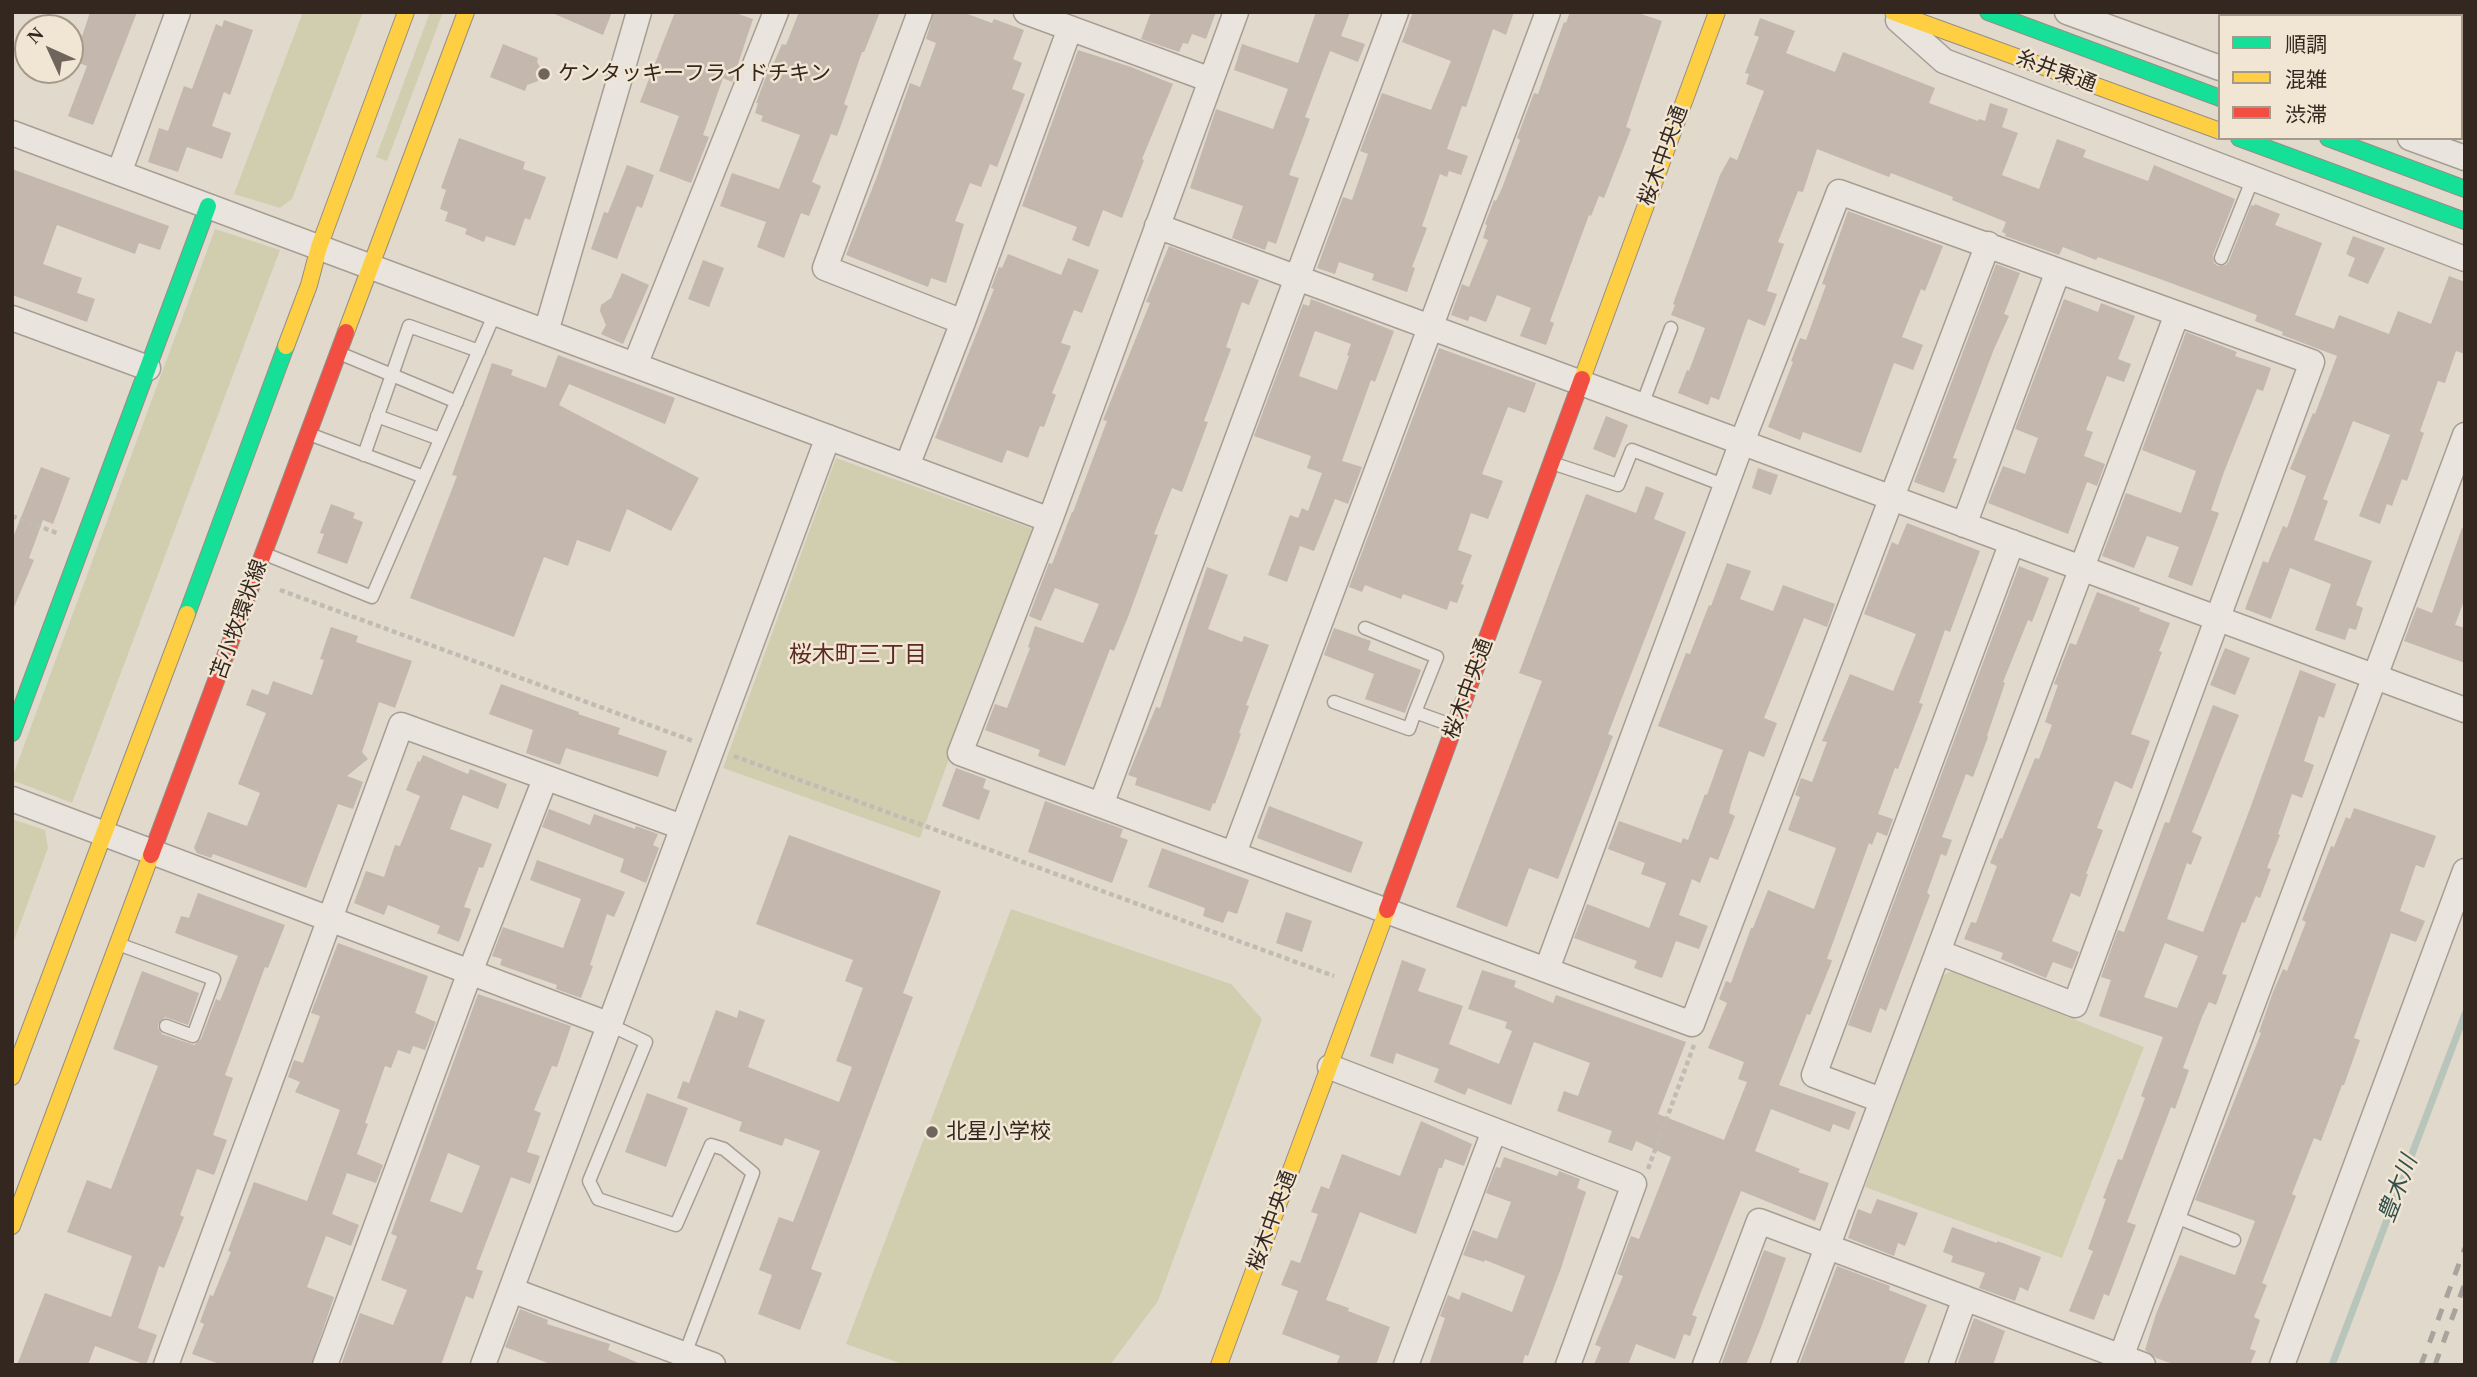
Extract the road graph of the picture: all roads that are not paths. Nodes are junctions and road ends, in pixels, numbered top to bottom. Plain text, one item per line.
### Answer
1 (178, 12) edge
2 (406, 12) edge
3 (466, 12) edge
4 (639, 12) edge
5 (776, 12) edge
6 (920, 12) edge
7 (1026, 12) edge
8 (1236, 12) edge
9 (1396, 12) edge
10 (1548, 12) edge
11 (1717, 12) edge
12 (1892, 12) edge
13 (1988, 12) edge
14 (2067, 12) edge
15 (1070, 28) junction
16 (2218, 67) edge
17 (1211, 80) junction
18 (2218, 97) edge
19 (2218, 130) edge
20 (12, 133) edge
21 (2244, 140) edge
22 (2334, 140) edge
23 (2416, 140) edge
24 (2465, 158) edge
25 (119, 173) junction
26 (2253, 178) junction
27 (2465, 189) edge
28 (208, 206) junction
29 (2465, 221) edge
30 (1157, 226) junction
31 (1988, 244) junction
32 (318, 247) junction
33 (2221, 258) dead end
34 (2465, 259) edge
35 (371, 267) junction
36 (2058, 271) junction
37 (1298, 279) junction
38 (495, 313) junction
39 (2177, 314) junction
40 (12, 318) edge
41 (963, 322) junction
42 (1431, 327) junction
43 (1671, 328) dead end
44 (546, 332) junction
45 (479, 351) junction
46 (339, 353) junction
47 (635, 365) junction
48 (148, 368) junction
49 (392, 374) junction
50 (1581, 382) junction
51 (457, 402) junction
52 (1642, 405) junction
53 (377, 416) junction
54 (309, 434) junction
55 (2465, 435) edge
56 (828, 437) junction
57 (440, 439) junction
58 (1742, 442) junction
59 (364, 455) junction
60 (1551, 463) junction
61 (906, 467) junction
62 (424, 477) junction
63 (1726, 486) junction
64 (1891, 497) junction
65 (1050, 520) junction
66 (1964, 525) junction
67 (2011, 542) junction
68 (264, 554) junction
69 (2081, 568) junction
70 (2218, 619) junction
71 (1365, 628) dead end
72 (2375, 677) junction
73 (1334, 702) dead end
74 (2465, 710) edge
75 (1415, 712) junction
76 (1455, 726) junction
77 (12, 733) edge
78 (545, 779) junction
79 (12, 799) edge
80 (1101, 805) junction
81 (682, 827) junction
82 (105, 834) junction
83 (153, 853) junction
84 (1234, 853) junction
85 (2465, 871) edge
86 (1387, 912) junction
87 (331, 921) junction
88 (118, 944) junction
89 (1938, 952) junction
90 (1547, 969) junction
91 (470, 972) junction
92 (610, 1025) junction
93 (166, 1026) dead end
94 (1330, 1067) junction
95 (12, 1077) edge
96 (1881, 1100) junction
97 (1494, 1131) junction
98 (2173, 1216) junction
99 (12, 1226) edge
100 (2234, 1240) dead end
101 (1828, 1245) junction
102 (511, 1290) junction
103 (1965, 1298) junction
104 (685, 1354) junction
105 (2127, 1362) edge
106 (166, 1365) edge
107 (325, 1365) edge
108 (483, 1365) edge
109 (713, 1365) edge
110 (1219, 1365) edge
111 (1406, 1365) edge
112 (1568, 1365) edge
113 (1705, 1365) edge
114 (1783, 1365) edge
115 (1941, 1365) edge
116 (2282, 1365) edge

1 - 25 street
2 - 32 street
3 - 35 street, 苫小牧環状線
4 - 44 street
5 - 47 street
6 - 41 street
7 - 15 street
8 - 17 street
9 - 37 street
10 - 42 street
11 - 50 street, 桜木中央通
12 - 19 street, 糸井東通
12 - 26 street
13 - 18 street, 糸井東通
14 - 16 street
15 - 17 street
15 - 41 street
17 - 30 street
20 - 25 street
21 - 29 street
22 - 27 street
23 - 24 street
25 - 28 street
26 - 33 lane
26 - 34 street
28 - 32 street
28 - 48 street
30 - 37 street
30 - 65 street
31 - 36 street
31 - 58 street
31 - 64 street
32 - 35 street
32 - 82 street
35 - 38 street
35 - 46 street, 苫小牧環状線
36 - 39 street
36 - 66 street
37 - 42 street
37 - 80 street
38 - 44 street
38 - 45 lane
39 - 69 street
39 - 70 street
40 - 48 street
41 - 61 street
42 - 50 street
42 - 84 street
43 - 52 lane
44 - 47 street
45 - 49 lane
45 - 51 lane
46 - 49 lane
46 - 54 street, 苫小牧環状線
47 - 56 street
48 - 77 street
49 - 51 lane
49 - 53 lane
50 - 52 street
50 - 60 street, 桜木中央通
51 - 57 lane
52 - 58 street
53 - 57 lane
53 - 59 lane
54 - 59 lane
54 - 68 street, 苫小牧環状線
55 - 72 street
56 - 61 street
56 - 81 street
57 - 62 lane
58 - 63 street
58 - 64 street
59 - 62 lane
60 - 63 lane
60 - 76 street, 桜木中央通
61 - 65 street
62 - 68 lane
63 - 90 street
64 - 66 street
64 - 90 street
65 - 80 street
66 - 67 street
67 - 69 street
67 - 96 street
68 - 83 street, 苫小牧環状線
69 - 70 street
69 - 89 street
70 - 72 street
70 - 89 street
71 - 75 lane
72 - 74 street
72 - 98 street
73 - 75 lane
75 - 76 lane
76 - 86 street, 桜木中央通
78 - 81 street
78 - 87 street
78 - 91 street
79 - 82 street
80 - 84 street
81 - 92 street
82 - 83 street
82 - 95 street
83 - 87 street
83 - 88 street, 苫小牧環状線
84 - 86 street
85 - 116 street
86 - 90 street
86 - 94 street, 桜木中央通
87 - 91 street
87 - 106 street
88 - 93 lane
88 - 99 street, 苫小牧環状線
89 - 96 street
91 - 92 street
91 - 107 street
92 - 102 street
92 - 104 lane
94 - 97 street
94 - 110 street, 桜木中央通
96 - 101 street
97 - 111 street
97 - 112 street
98 - 100 lane
98 - 105 street
101 - 103 street
101 - 113 street
101 - 114 street
102 - 104 street
102 - 108 street
103 - 105 street
103 - 115 street
104 - 109 street

